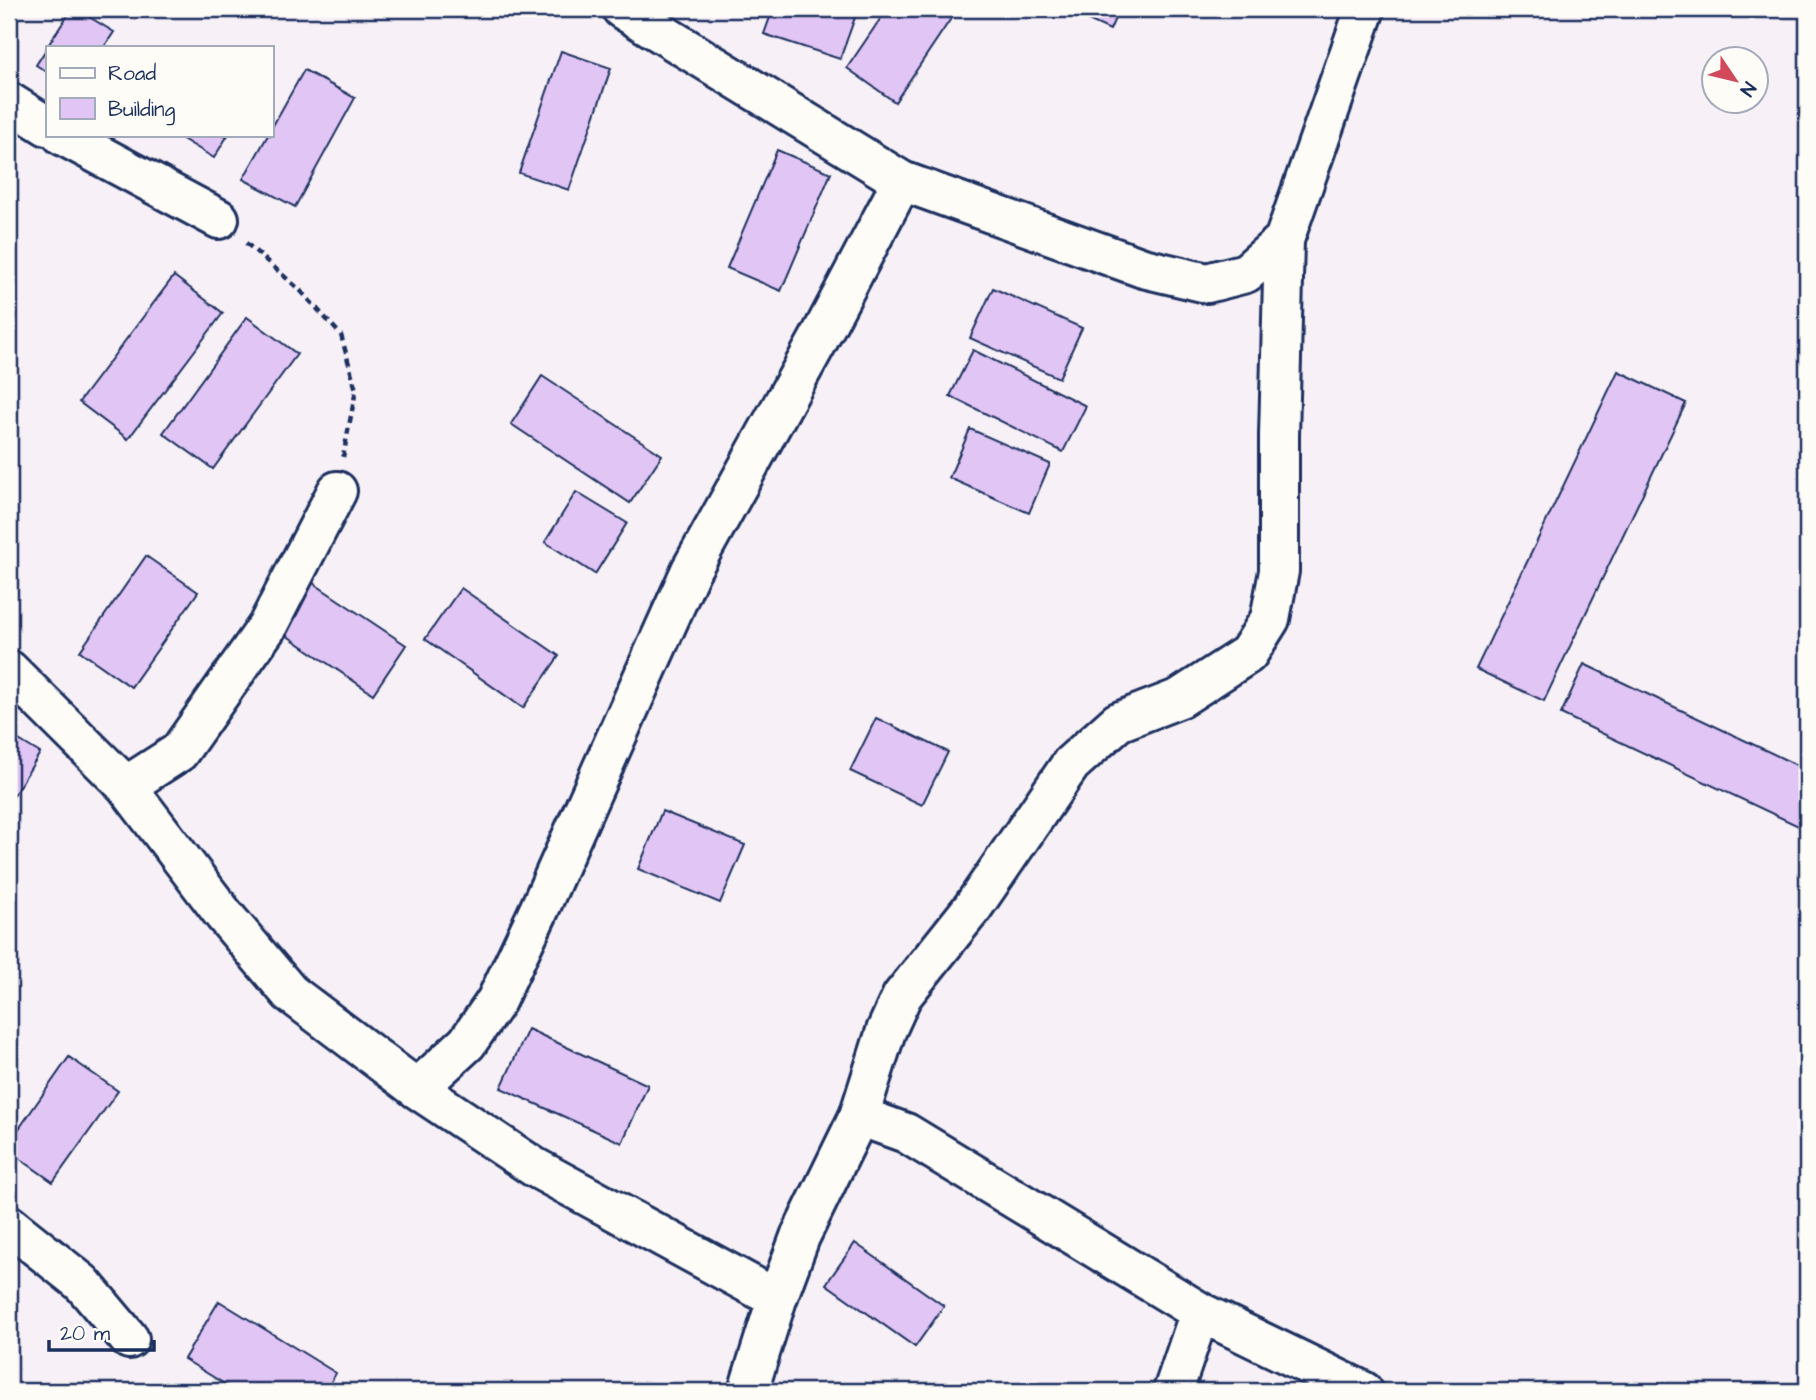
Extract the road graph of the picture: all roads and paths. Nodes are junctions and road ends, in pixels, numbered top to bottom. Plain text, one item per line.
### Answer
1 (622, 9) edge
2 (1365, 9) edge
3 (9, 103) edge
4 (46, 125) edge
5 (64, 136) edge
6 (901, 181) junction
7 (219, 219) joint
8 (1284, 240) junction
9 (337, 491) joint
10 (9, 670) edge
11 (125, 786) junction
12 (417, 1089) junction
13 (859, 1116) junction
14 (9, 1225) edge
15 (777, 1299) junction
16 (1200, 1312) junction
17 (129, 1339) dead end
18 (748, 1391) edge
19 (1173, 1391) edge
20 (1363, 1391) edge

1 - 6 street
2 - 8 street
3 - 4 street
5 - 7 street
6 - 8 street
6 - 12 street
7 - 9 path
8 - 13 street
9 - 11 street
10 - 11 street
11 - 12 street
12 - 15 street
13 - 15 street
13 - 16 street
14 - 17 street
15 - 18 street
16 - 19 street
16 - 20 street

